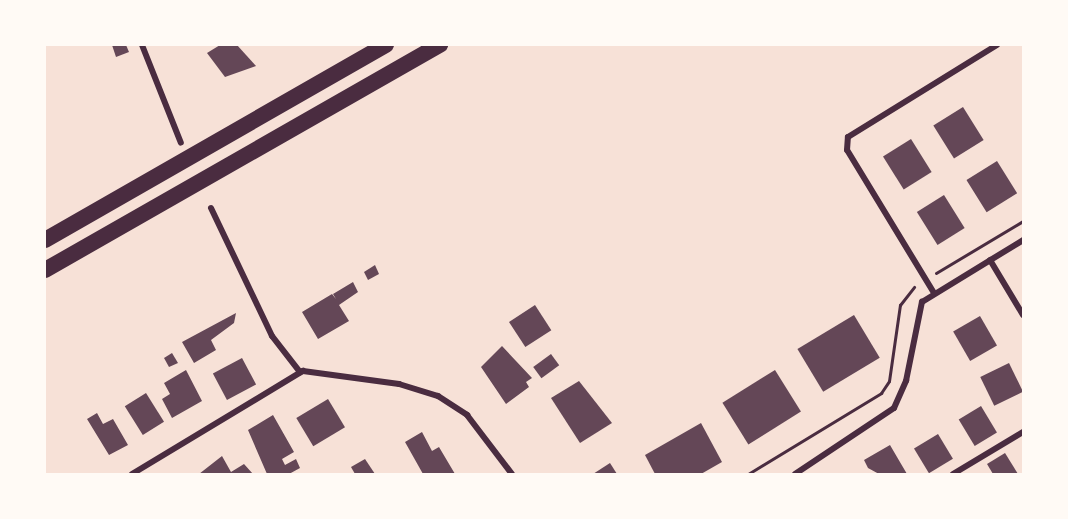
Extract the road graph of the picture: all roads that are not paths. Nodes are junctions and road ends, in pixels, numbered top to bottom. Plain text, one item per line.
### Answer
1 (142, 45) edge
2 (386, 45) edge
3 (440, 45) edge
4 (997, 45) edge
5 (181, 143) dead end
6 (211, 208) dead end
7 (45, 240) edge
8 (1023, 240) edge
9 (990, 260) junction
10 (45, 270) edge
11 (934, 294) junction
12 (1023, 315) edge
13 (300, 372) junction
14 (1023, 432) edge
15 (132, 474) edge
16 (512, 474) edge
17 (795, 474) edge
18 (953, 474) edge

1 - 5 street
2 - 7 highway
3 - 10 highway
4 - 11 street
6 - 13 street
8 - 9 street
9 - 11 street
9 - 12 street
11 - 17 street
13 - 15 street
13 - 16 street
14 - 18 street

